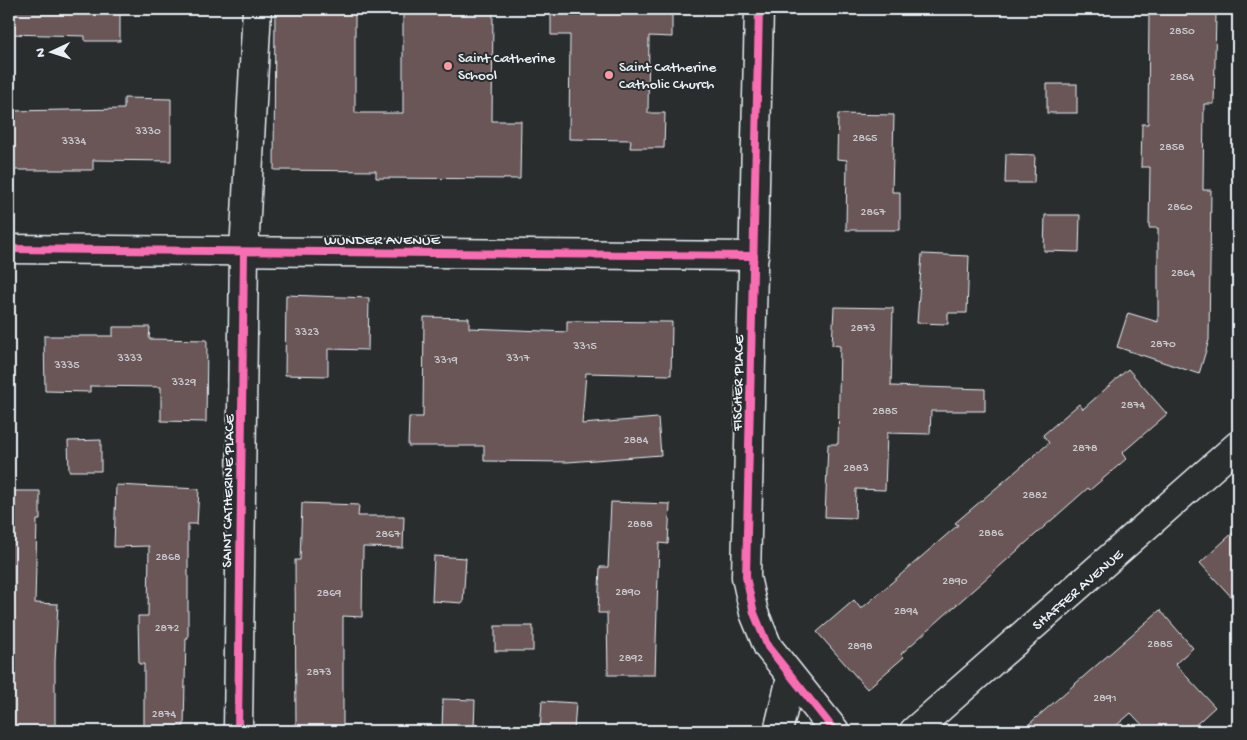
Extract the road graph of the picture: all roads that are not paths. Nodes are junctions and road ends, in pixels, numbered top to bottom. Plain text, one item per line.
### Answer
1 (257, 9) edge
2 (759, 9) edge
3 (9, 249) edge
4 (244, 252) junction
5 (754, 256) junction
6 (1238, 445) edge
7 (791, 678) junction
8 (238, 731) edge
9 (778, 731) edge
10 (835, 731) edge
11 (914, 731) edge

1 - 4 street, SAINT CATHERINE PLACE
2 - 5 street, FISCHER PLACE
3 - 4 street, WUNDER AVENUE
4 - 5 street, WUNDER AVENUE
4 - 8 street, SAINT CATHERINE PLACE
5 - 7 street, FISCHER PLACE
6 - 11 street, SHAFFER AVENUE
7 - 9 street
7 - 10 street, FISCHER PLACE

